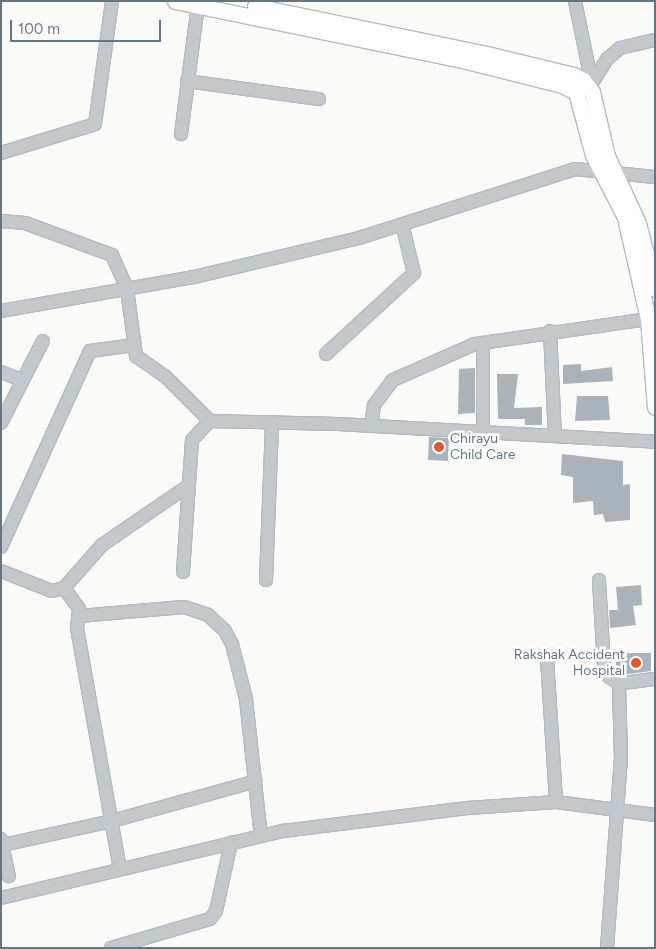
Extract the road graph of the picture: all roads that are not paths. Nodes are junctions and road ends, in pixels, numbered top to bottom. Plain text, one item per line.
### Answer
1 (112, 1) edge
2 (175, 1) edge
3 (229, 1) edge
4 (575, 1) edge
5 (198, 5) junction
6 (281, 6) edge
7 (655, 40) edge
8 (534, 72) junction
9 (187, 81) junction
10 (591, 86) junction
11 (318, 99) dead end
12 (181, 134) dead end
13 (1, 153) edge
14 (602, 171) junction
15 (618, 176) junction
16 (655, 177) edge
17 (1, 221) edge
18 (402, 224) junction
19 (127, 289) junction
20 (655, 289) edge
21 (1, 310) edge
22 (648, 319) junction
23 (550, 331) junction
24 (43, 341) dead end
25 (482, 343) junction
26 (135, 345) junction
27 (326, 354) dead end
28 (1, 372) edge
29 (22, 380) junction
30 (655, 407) edge
31 (210, 421) junction
32 (272, 422) junction
33 (1, 423) edge
34 (371, 426) junction
35 (483, 432) junction
36 (555, 436) junction
37 (655, 442) edge
38 (188, 486) junction
39 (1, 547) edge
40 (1, 571) edge
41 (184, 572) dead end
42 (266, 580) dead end
43 (599, 580) dead end
44 (64, 588) junction
45 (79, 616) junction
46 (547, 658) dead end
47 (655, 679) edge
48 (620, 684) junction
49 (256, 781) junction
50 (556, 802) junction
51 (617, 809) junction
52 (655, 815) edge
53 (112, 821) junction
54 (261, 836) junction
55 (2, 842) edge
56 (230, 843) junction
57 (120, 869) junction
58 (9, 876) dead end
59 (1, 898) edge
60 (111, 948) edge
61 (606, 948) edge

1 - 13 street
2 - 5 main road
3 - 6 main road
4 - 10 street
5 - 8 main road
5 - 9 street
6 - 8 main road
7 - 10 street
8 - 10 main road
8 - 14 main road
9 - 11 street
9 - 12 street
10 - 15 main road
14 - 15 street
14 - 18 street
14 - 22 main road
15 - 16 street
15 - 20 main road
17 - 19 street
18 - 19 street
18 - 27 street
19 - 21 street
19 - 26 street
22 - 23 street
22 - 30 main road
23 - 25 street
23 - 36 street
24 - 29 street
25 - 34 street
25 - 35 street
26 - 31 street
26 - 39 street
28 - 29 street
29 - 33 street
31 - 32 street
31 - 38 street
32 - 34 street
32 - 42 street
34 - 35 street
35 - 36 street
36 - 37 street
38 - 41 street
38 - 44 street
40 - 44 street
43 - 48 street
44 - 45 street
45 - 49 street
45 - 53 street
46 - 50 street
47 - 48 street
48 - 51 street
49 - 53 street
49 - 54 street
50 - 51 street
50 - 54 street
51 - 52 street
51 - 61 street
53 - 55 street
53 - 57 street
54 - 56 street
55 - 58 street
56 - 57 street
56 - 60 street
57 - 59 street

